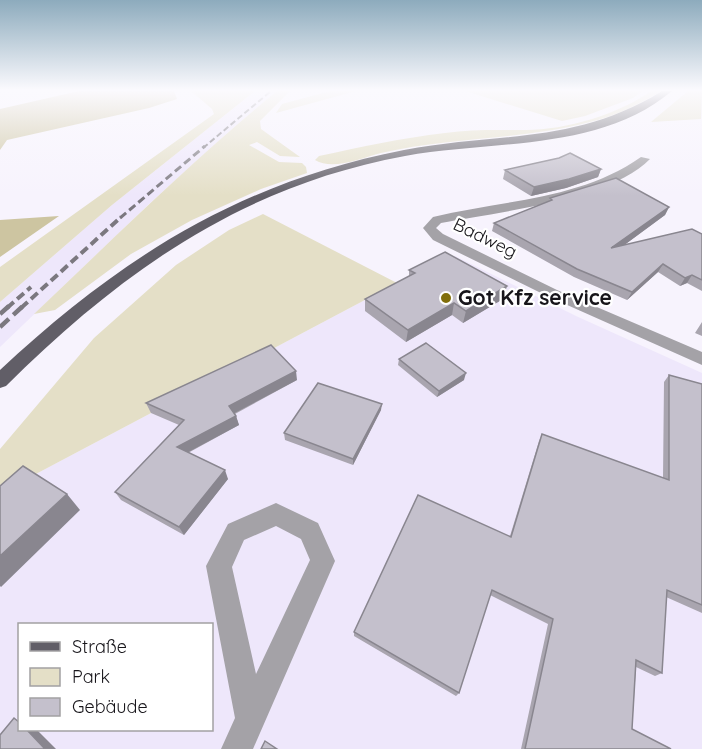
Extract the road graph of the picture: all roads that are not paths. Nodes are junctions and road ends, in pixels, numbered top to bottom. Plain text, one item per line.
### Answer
1 (590, 126) edge
2 (645, 159) dead end
3 (702, 359) edge
4 (0, 381) edge
5 (251, 721) junction
6 (237, 749) edge

1 - 4 main road
2 - 3 street, Badweg
5 - 5 street
5 - 6 street

